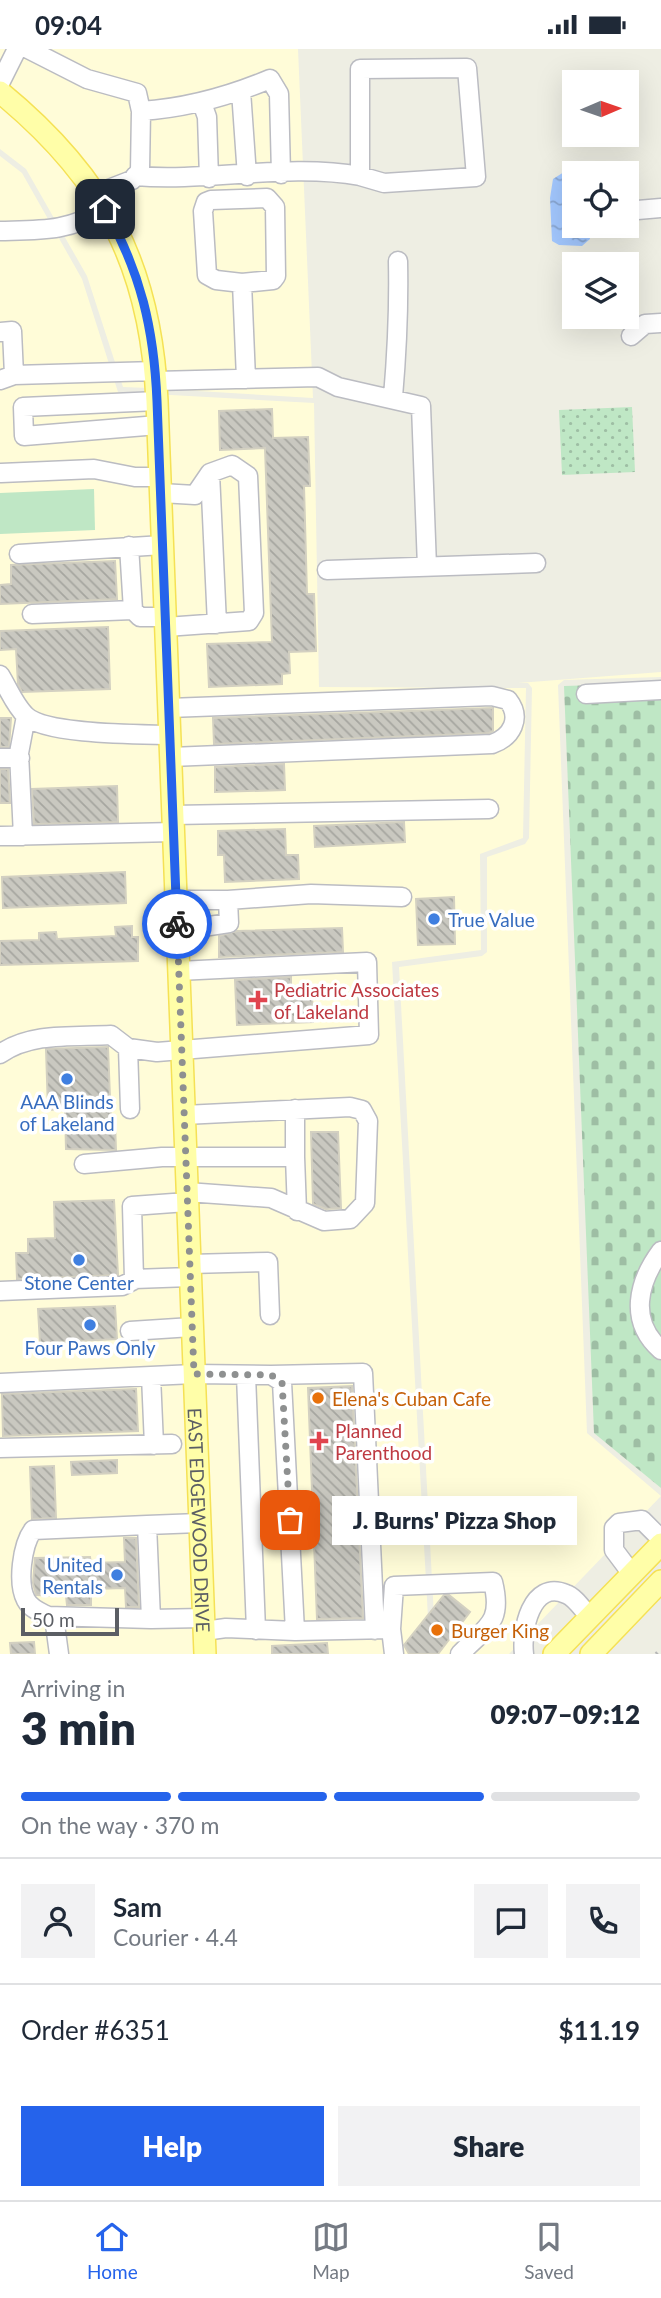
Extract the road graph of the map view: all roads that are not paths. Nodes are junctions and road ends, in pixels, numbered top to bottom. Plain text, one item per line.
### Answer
1 (18, 49) edge
2 (29, 49) edge
3 (0, 83) edge
4 (241, 91) junction
5 (0, 92) edge
6 (202, 103) junction
7 (141, 111) junction
8 (281, 174) junction
9 (135, 176) junction
10 (247, 176) junction
11 (360, 176) junction
12 (209, 178) junction
13 (100, 202) junction
14 (661, 208) edge
15 (639, 210) edge
16 (0, 232) edge
17 (398, 261) dead end
18 (242, 283) junction
19 (661, 323) edge
20 (0, 332) edge
21 (631, 335) dead end
22 (7, 378) edge
23 (246, 379) junction
24 (156, 385) junction
25 (393, 397) junction
26 (158, 425) junction
27 (1, 473) edge
28 (210, 474) junction
29 (160, 485) junction
30 (163, 545) junction
31 (129, 546) junction
32 (19, 554) dead end
33 (536, 563) dead end
34 (427, 567) junction
35 (327, 570) dead end
36 (133, 610) junction
37 (32, 614) dead end
38 (166, 622) junction
39 (218, 624) junction
40 (0, 675) edge
41 (661, 690) edge
42 (586, 694) dead end
43 (169, 708) junction
44 (26, 716) junction
45 (170, 735) junction
46 (171, 757) junction
47 (0, 758) edge
48 (20, 758) junction
49 (489, 810) dead end
50 (173, 824) junction
51 (0, 836) edge
52 (23, 836) junction
53 (402, 897) dead end
54 (228, 899) junction
55 (176, 900) junction
56 (177, 931) junction
57 (178, 971) junction
58 (128, 1048) junction
59 (182, 1050) junction
60 (0, 1054) edge
61 (130, 1109) dead end
62 (295, 1109) junction
63 (184, 1115) junction
64 (295, 1157) junction
65 (186, 1158) junction
66 (84, 1164) dead end
67 (187, 1197) junction
68 (297, 1211) junction
69 (661, 1251) edge
70 (190, 1271) junction
71 (136, 1279) junction
72 (0, 1291) edge
73 (270, 1315) dead end
74 (192, 1327) junction
75 (130, 1331) dead end
76 (661, 1350) edge
77 (194, 1374) junction
78 (246, 1375) junction
79 (271, 1375) junction
80 (151, 1376) junction
81 (0, 1383) edge
82 (172, 1444) dead end
83 (154, 1445) junction
84 (0, 1448) edge
85 (200, 1523) junction
86 (147, 1525) junction
87 (661, 1541) edge
88 (632, 1574) junction
89 (661, 1581) edge
90 (54, 1617) junction
91 (590, 1617) junction
92 (151, 1619) junction
93 (204, 1624) junction
94 (383, 1629) junction
95 (256, 1630) junction
96 (295, 1631) junction
97 (59, 1654) edge
98 (205, 1654) edge
99 (394, 1654) edge
100 (460, 1654) edge
101 (524, 1654) edge
102 (554, 1654) edge
103 (591, 1654) edge

1 - 3 lane
2 - 7 lane
4 - 6 lane
4 - 8 lane
4 - 10 lane
5 - 13 main road, EAST EDGEWOOD DRIVE
6 - 7 lane
6 - 12 lane
7 - 9 lane
8 - 10 lane
8 - 11 lane
9 - 12 lane
9 - 13 lane
10 - 12 lane
11 - 11 lane
13 - 16 lane
13 - 24 main road, EAST EDGEWOOD DRIVE
14 - 15 lane
17 - 25 lane
18 - 18 lane
18 - 23 lane
19 - 21 lane
20 - 22 lane
22 - 24 lane
23 - 24 lane
23 - 25 lane
24 - 26 main road, EAST EDGEWOOD DRIVE
24 - 26 lane
25 - 34 lane
26 - 29 main road, EAST EDGEWOOD DRIVE
27 - 29 lane
28 - 29 lane
28 - 39 lane
28 - 39 lane
29 - 30 main road, EAST EDGEWOOD DRIVE
30 - 31 lane
30 - 38 main road, EAST EDGEWOOD DRIVE
31 - 32 lane
31 - 36 lane
33 - 34 lane
34 - 35 lane
36 - 37 lane
36 - 38 lane
38 - 39 lane
38 - 43 main road, EAST EDGEWOOD DRIVE
40 - 44 lane
41 - 42 lane
43 - 45 main road, EAST EDGEWOOD DRIVE
43 - 46 lane
44 - 45 lane
44 - 48 lane
45 - 46 main road, EAST EDGEWOOD DRIVE
46 - 50 main road, EAST EDGEWOOD DRIVE
47 - 48 lane
48 - 52 lane
49 - 50 lane
50 - 52 lane
50 - 55 main road, EAST EDGEWOOD DRIVE
51 - 52 lane
53 - 54 lane
54 - 55 lane
54 - 56 lane
55 - 56 main road, EAST EDGEWOOD DRIVE
56 - 57 main road, EAST EDGEWOOD DRIVE
57 - 59 main road, EAST EDGEWOOD DRIVE
57 - 59 lane
58 - 59 lane
58 - 60 lane
58 - 61 lane
59 - 63 main road, EAST EDGEWOOD DRIVE
62 - 63 lane
62 - 64 lane
62 - 68 lane
63 - 65 main road, EAST EDGEWOOD DRIVE
64 - 65 lane
64 - 68 lane
65 - 66 lane
65 - 67 main road, EAST EDGEWOOD DRIVE
67 - 68 lane
67 - 70 main road, EAST EDGEWOOD DRIVE
67 - 71 lane
69 - 76 lane
70 - 71 lane
70 - 73 lane
70 - 74 main road, EAST EDGEWOOD DRIVE
71 - 72 lane
74 - 75 lane
74 - 77 main road, EAST EDGEWOOD DRIVE
77 - 78 lane
77 - 80 lane
77 - 85 main road, EAST EDGEWOOD DRIVE
78 - 79 lane
78 - 95 lane
79 - 94 lane
79 - 96 lane
80 - 81 lane
80 - 83 lane
82 - 83 lane
83 - 84 lane
85 - 86 lane
85 - 93 main road, EAST EDGEWOOD DRIVE
86 - 90 lane
86 - 92 lane
87 - 88 main road
87 - 88 lane
88 - 91 main road
89 - 103 main road
90 - 92 lane
90 - 97 lane
91 - 101 lane
91 - 102 main road
92 - 93 lane
93 - 95 lane
93 - 98 main road, EAST EDGEWOOD DRIVE
94 - 96 lane
94 - 99 lane
94 - 100 lane
95 - 96 lane

